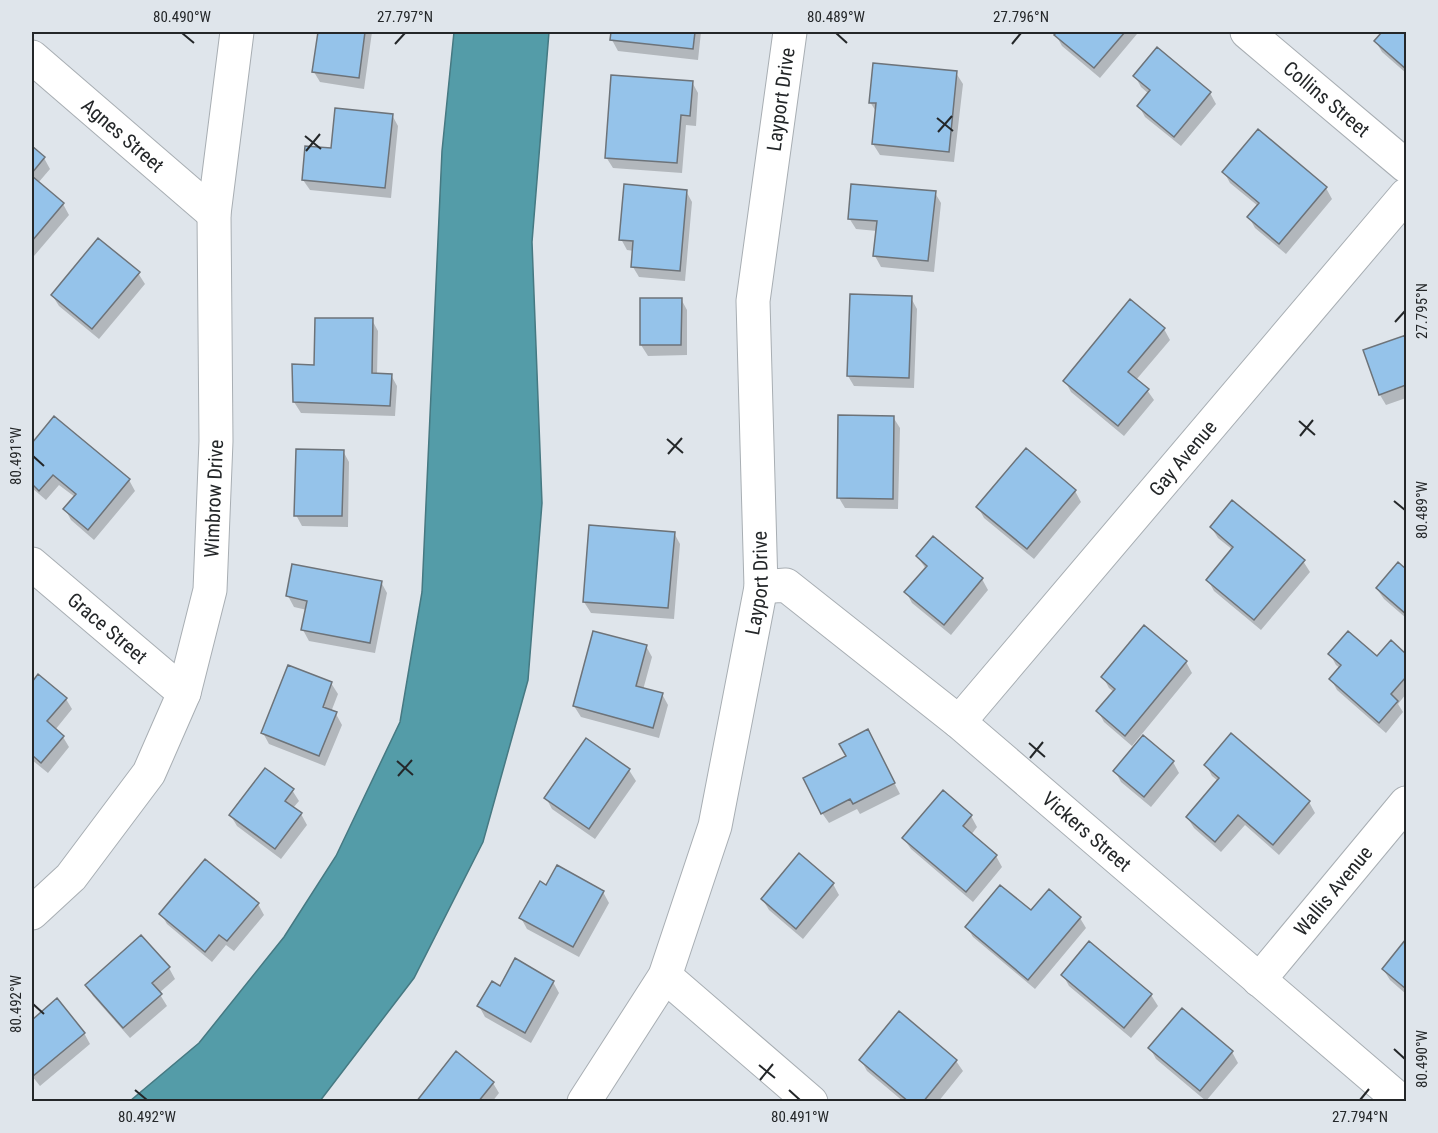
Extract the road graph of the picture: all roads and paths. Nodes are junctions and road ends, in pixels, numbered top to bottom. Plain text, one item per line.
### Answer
1 (237, 32) edge
2 (790, 32) edge
3 (1247, 32) edge
4 (32, 57) edge
5 (1407, 166) edge
6 (1407, 195) edge
7 (214, 214) junction
8 (32, 564) edge
9 (761, 587) junction
10 (184, 693) junction
11 (959, 722) junction
12 (1407, 804) edge
13 (32, 914) edge
14 (665, 976) junction
15 (1259, 980) junction
16 (584, 1101) edge
17 (811, 1101) edge
18 (1402, 1101) edge

1 - 7 street, Wimbrow Drive
2 - 9 street, Layport Drive
3 - 5 street, Collins Street
4 - 7 street, Agnes Street
6 - 11 street, Gay Avenue
7 - 10 street, Wimbrow Drive
8 - 10 street, Grace Street
9 - 11 street, Vickers Street
9 - 14 street, Layport Drive
10 - 13 street, Wimbrow Drive
11 - 15 street, Vickers Street
12 - 15 street, Wallis Avenue
14 - 16 street, Layport Drive
14 - 17 street
15 - 18 street, Vickers Street

